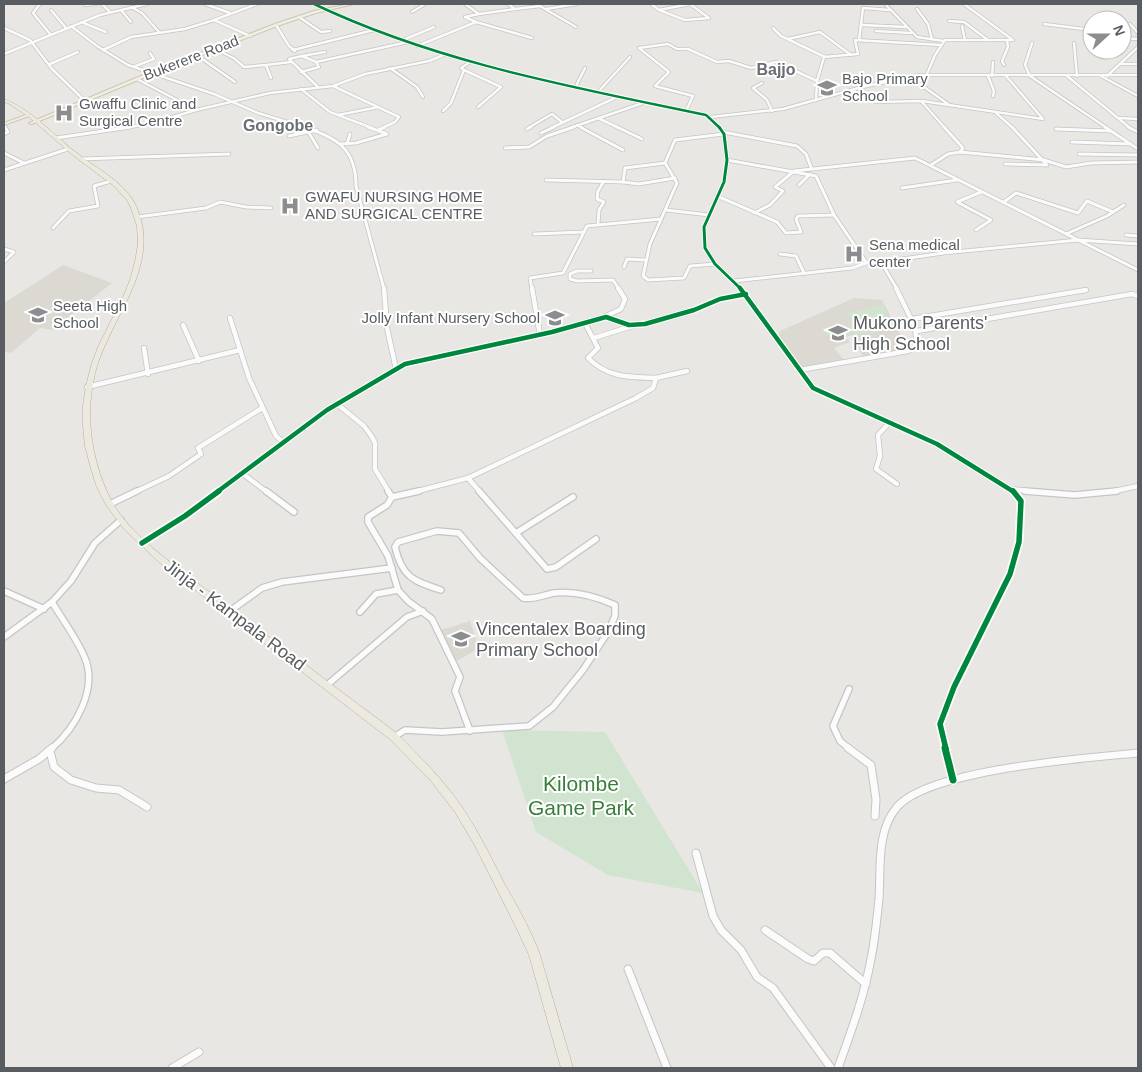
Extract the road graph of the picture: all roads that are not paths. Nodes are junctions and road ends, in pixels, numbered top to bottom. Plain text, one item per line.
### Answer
1 (40, 4) edge
2 (96, 4) edge
3 (102, 4) edge
4 (147, 4) edge
5 (205, 4) edge
6 (257, 4) edge
7 (314, 4) edge
8 (353, 4) edge
9 (425, 4) edge
10 (465, 4) edge
11 (508, 4) edge
12 (577, 4) edge
13 (651, 4) edge
14 (964, 4) edge
15 (139, 5) edge
16 (886, 5) dead end
17 (85, 6) dead end
18 (131, 7) junction
19 (515, 8) junction
20 (546, 9) junction
21 (917, 9) dead end
22 (51, 10) dead end
23 (121, 10) junction
24 (324, 10) junction
25 (659, 10) junction
26 (890, 10) junction
27 (110, 12) junction
28 (412, 12) dead end
29 (230, 13) junction
30 (479, 14) junction
31 (299, 17) junction
32 (214, 20) junction
33 (949, 20) dead end
34 (81, 22) junction
35 (131, 22) dead end
36 (476, 22) junction
37 (1044, 24) dead end
38 (276, 25) junction
39 (862, 25) junction
40 (71, 26) junction
41 (962, 26) dead end
42 (434, 27) dead end
43 (576, 27) dead end
44 (907, 27) junction
45 (4, 28) edge
46 (66, 28) junction
47 (773, 28) dead end
48 (1082, 29) edge
49 (374, 30) junction
50 (330, 31) dead end
51 (876, 31) dead end
52 (106, 32) dead end
53 (159, 33) junction
54 (912, 33) junction
55 (50, 34) junction
56 (250, 36) junction
57 (532, 38) dead end
58 (788, 38) junction
59 (932, 39) junction
60 (403, 40) junction
61 (859, 40) junction
62 (965, 40) junction
63 (988, 40) junction
64 (1007, 40) junction
65 (944, 41) junction
66 (32, 42) junction
67 (408, 42) junction
68 (1074, 42) dead end
69 (1032, 43) dead end
70 (942, 45) junction
71 (417, 46) junction
72 (1138, 48) edge
73 (216, 49) junction
74 (102, 50) junction
75 (293, 50) junction
76 (78, 52) dead end
77 (325, 52) dead end
78 (1133, 52) junction
79 (150, 53) dead end
80 (4, 54) edge
81 (446, 54) junction
82 (1138, 54) edge
83 (851, 55) junction
84 (198, 56) junction
85 (302, 56) junction
86 (630, 57) dead end
87 (825, 57) junction
88 (290, 62) junction
89 (316, 62) junction
90 (470, 62) junction
91 (993, 62) dead end
92 (50, 64) junction
93 (1122, 64) junction
94 (1138, 64) edge
95 (266, 65) junction
96 (1004, 65) dead end
97 (133, 67) junction
98 (390, 68) junction
99 (585, 68) dead end
100 (464, 70) junction
101 (301, 72) junction
102 (152, 74) junction
103 (927, 74) junction
104 (1138, 75) edge
105 (988, 76) junction
106 (992, 76) junction
107 (1006, 76) junction
108 (1030, 76) junction
109 (1067, 76) junction
110 (1077, 76) junction
111 (1101, 76) junction
112 (1107, 76) junction
113 (910, 77) junction
114 (272, 78) dead end
115 (137, 79) junction
116 (817, 81) junction
117 (235, 82) dead end
118 (762, 83) dead end
119 (333, 86) junction
120 (318, 87) junction
121 (576, 88) junction
122 (301, 89) junction
123 (851, 90) junction
124 (598, 92) junction
125 (993, 96) dead end
126 (1138, 96) edge
127 (423, 97) dead end
128 (618, 97) junction
129 (816, 100) junction
130 (4, 101) edge
131 (85, 101) junction
132 (922, 101) junction
133 (644, 102) junction
134 (233, 103) junction
135 (950, 106) junction
136 (379, 107) junction
137 (478, 107) dead end
138 (196, 110) junction
139 (772, 110) junction
140 (443, 111) dead end
141 (686, 111) junction
142 (996, 113) junction
143 (25, 116) junction
144 (338, 116) junction
145 (711, 117) junction
146 (598, 118) junction
147 (1118, 118) junction
148 (1138, 119) edge
149 (33, 122) junction
150 (562, 122) junction
151 (4, 125) edge
152 (576, 125) junction
153 (527, 129) dead end
154 (1056, 129) dead end
155 (317, 130) junction
156 (378, 130) junction
157 (1111, 131) junction
158 (1138, 132) edge
159 (309, 133) junction
160 (541, 133) dead end
161 (724, 133) junction
162 (4, 134) edge
163 (350, 134) dead end
164 (289, 136) dead end
165 (642, 138) dead end
166 (57, 140) junction
167 (1072, 142) dead end
168 (338, 144) junction
169 (348, 144) junction
170 (1132, 144) junction
171 (318, 148) dead end
172 (505, 148) dead end
173 (68, 149) junction
174 (1138, 149) edge
175 (623, 150) dead end
176 (960, 152) junction
177 (4, 153) edge
178 (229, 154) dead end
179 (1079, 154) dead end
180 (1138, 156) edge
181 (81, 159) junction
182 (727, 160) junction
183 (1044, 160) junction
184 (1138, 162) edge
185 (24, 163) junction
186 (665, 163) junction
187 (1005, 164) dead end
188 (931, 165) junction
189 (811, 167) junction
190 (4, 170) edge
191 (794, 171) junction
192 (810, 174) junction
193 (674, 178) junction
194 (546, 180) dead end
195 (958, 180) junction
196 (111, 181) junction
197 (604, 181) junction
198 (623, 182) junction
199 (799, 185) dead end
200 (902, 188) dead end
201 (981, 192) junction
202 (717, 196) junction
203 (1004, 202) junction
204 (1124, 205) dead end
205 (271, 208) dead end
206 (666, 210) junction
207 (754, 212) junction
208 (1113, 212) junction
209 (709, 215) junction
210 (834, 215) junction
211 (137, 217) junction
212 (661, 220) junction
213 (598, 224) junction
214 (53, 228) dead end
215 (976, 230) dead end
216 (584, 232) junction
217 (534, 234) dead end
218 (1066, 234) junction
219 (1126, 235) dead end
220 (1138, 236) edge
221 (1078, 240) junction
222 (1138, 244) edge
223 (4, 249) edge
224 (780, 254) dead end
225 (645, 260) junction
226 (4, 262) edge
227 (866, 262) junction
228 (880, 262) junction
229 (715, 264) junction
230 (624, 267) dead end
231 (1138, 270) edge
232 (591, 271) dead end
233 (804, 273) junction
234 (734, 281) junction
235 (1086, 290) dead end
236 (746, 294) junction
237 (1138, 296) edge
238 (606, 317) junction
239 (230, 318) dead end
240 (912, 319) junction
241 (584, 323) junction
242 (183, 324) dead end
243 (634, 326) junction
244 (917, 331) junction
245 (540, 335) junction
246 (594, 338) junction
247 (144, 348) dead end
248 (240, 350) junction
249 (199, 361) junction
250 (396, 369) junction
251 (800, 370) junction
252 (687, 371) dead end
253 (148, 374) junction
254 (656, 378) junction
255 (87, 387) junction
256 (337, 404) junction
257 (262, 408) junction
258 (888, 423) junction
259 (283, 442) junction
260 (243, 474) junction
261 (468, 478) junction
262 (897, 484) dead end
263 (1138, 486) edge
264 (1009, 488) junction
265 (392, 496) junction
266 (573, 497) dead end
267 (110, 504) junction
268 (294, 512) dead end
269 (121, 520) junction
270 (516, 533) junction
271 (596, 539) dead end
272 (142, 543) junction
273 (392, 568) junction
274 (398, 590) junction
275 (441, 590) dead end
276 (4, 591) edge
277 (52, 602) junction
278 (44, 608) junction
279 (230, 611) junction
280 (422, 611) junction
281 (360, 612) dead end
282 (4, 637) edge
283 (327, 684) junction
284 (849, 689) dead end
285 (470, 731) junction
286 (394, 737) junction
287 (50, 751) junction
288 (1138, 753) edge
289 (4, 779) edge
290 (953, 780) junction
291 (147, 807) dead end
292 (875, 816) dead end
293 (696, 853) dead end
294 (765, 930) dead end
295 (628, 969) dead end
296 (866, 984) junction
297 (199, 1052) dead end
298 (172, 1068) edge
299 (567, 1068) edge
300 (667, 1068) edge
301 (831, 1068) edge
302 (838, 1068) edge

1 - 55 street
2 - 17 street
3 - 27 street
4 - 15 street
5 - 29 street
6 - 29 street
7 - 24 street
8 - 24 main road, Bukerere Road
9 - 28 street
10 - 30 street
11 - 19 street
12 - 20 street
13 - 25 street
14 - 64 street
15 - 18 street
16 - 26 street
18 - 23 street
18 - 53 street
19 - 20 street
19 - 30 street
20 - 43 street
21 - 59 street
22 - 46 street
23 - 27 street
23 - 35 street
24 - 31 main road, Bukerere Road
24 - 49 street
25 - 25 street
26 - 39 street
26 - 44 street
27 - 34 street
29 - 32 street
30 - 36 street
31 - 38 main road, Bukerere Road
31 - 50 street
32 - 53 street
32 - 56 street
33 - 63 street
34 - 40 street
34 - 52 street
36 - 57 street
36 - 71 street
37 - 48 street
38 - 56 main road, Bukerere Road
38 - 75 street
39 - 44 street
39 - 61 street
40 - 46 street
40 - 74 street
41 - 62 street
42 - 60 street
44 - 54 street
45 - 66 street
46 - 55 street
47 - 58 street
49 - 60 street
49 - 75 street
51 - 54 street
53 - 74 street
54 - 59 street
55 - 66 street
56 - 73 main road, Bukerere Road
58 - 83 street
58 - 87 street
59 - 65 street
60 - 67 street
61 - 70 street
61 - 83 street
62 - 63 street
62 - 65 street
63 - 64 street
64 - 96 street
65 - 70 street
66 - 80 street
66 - 92 street
67 - 71 street
67 - 89 street
68 - 110 street
69 - 108 street
70 - 103 street
71 - 81 street
72 - 78 street
73 - 84 main road, Bukerere Road
73 - 95 street
74 - 97 street
75 - 85 street
76 - 92 street
77 - 85 street
78 - 82 street
78 - 93 street
79 - 97 street
81 - 90 street
81 - 98 street
83 - 87 street
84 - 102 main road, Bukerere Road
84 - 117 street
85 - 88 street
85 - 89 street
86 - 124 street
87 - 116 street
88 - 95 street
88 - 101 street
89 - 101 street
90 - 100 street
90 - 121 street
91 - 106 street
92 - 131 street
93 - 94 street
93 - 112 street
95 - 114 street
97 - 102 street
98 - 119 street
98 - 127 street
99 - 121 street
100 - 137 street
100 - 140 street
101 - 120 street
102 - 115 main road, Bukerere Road
102 - 134 street
103 - 105 street
103 - 113 street
104 - 112 street
105 - 106 street
105 - 125 street
106 - 107 street
107 - 108 street
107 - 142 street
108 - 109 street
108 - 157 street
109 - 110 street
109 - 147 street
110 - 111 street
111 - 112 street
111 - 126 street
113 - 123 street
113 - 135 street
115 - 131 main road, Bukerere Road
115 - 138 street
116 - 129 street
116 - 141 street
118 - 139 street
119 - 120 street
119 - 136 street
120 - 122 street
121 - 124 street
122 - 134 street
122 - 144 street
123 - 129 street
123 - 132 street
124 - 128 street
128 - 133 street
128 - 150 street
129 - 139 street
130 - 143 highway, Jinja - Kampala Road
131 - 149 main road, Bukerere Road
132 - 135 street
132 - 176 street
133 - 141 street
133 - 146 street
134 - 138 street
134 - 155 street
135 - 142 street
136 - 144 street
136 - 156 street
138 - 166 street
139 - 145 street
141 - 145 street
142 - 183 street
143 - 149 highway, Jinja - Kampala Road
143 - 151 main road
144 - 156 street
145 - 161 street
146 - 152 street
146 - 165 street
147 - 148 street
147 - 158 street
149 - 166 highway, Jinja - Kampala Road
150 - 153 street
150 - 160 street
151 - 162 street
152 - 172 street
152 - 175 street
154 - 157 street
155 - 159 street
155 - 168 street
156 - 169 street
157 - 170 street
159 - 164 street
159 - 171 street
161 - 182 street
161 - 186 street
161 - 189 street
163 - 169 street
166 - 173 highway, Jinja - Kampala Road
167 - 170 street
168 - 169 street
168 - 250 street
170 - 174 street
173 - 181 highway, Jinja - Kampala Road
173 - 185 street
176 - 183 street
176 - 188 street
177 - 185 street
178 - 181 street
179 - 180 street
181 - 196 highway, Jinja - Kampala Road
182 - 191 street
182 - 202 street
183 - 184 street
183 - 187 street
185 - 190 street
186 - 193 street
186 - 198 street
188 - 189 street
188 - 195 street
189 - 191 street
191 - 192 street
191 - 207 street
192 - 199 street
192 - 210 street
193 - 198 street
193 - 206 street
194 - 197 street
195 - 200 street
195 - 201 street
196 - 211 highway, Jinja - Kampala Road
196 - 214 street
197 - 198 street
197 - 213 street
201 - 203 street
201 - 215 street
202 - 207 street
202 - 209 street
203 - 208 street
203 - 218 street
204 - 208 street
205 - 211 street
206 - 209 street
206 - 212 street
207 - 210 street
208 - 218 street
209 - 229 street
210 - 227 street
211 - 255 highway, Jinja - Kampala Road
212 - 213 street
212 - 225 street
213 - 216 street
216 - 217 street
216 - 245 street
218 - 221 street
219 - 220 street
221 - 222 street
221 - 228 street
221 - 231 street
223 - 226 street
224 - 233 street
225 - 229 street
225 - 230 street
227 - 228 street
227 - 233 street
228 - 240 street
229 - 234 street
232 - 238 street
233 - 234 street
234 - 236 street
235 - 240 street
236 - 243 street
236 - 251 street
237 - 244 street
238 - 241 street
238 - 243 street
239 - 248 street
240 - 244 street
241 - 245 street
241 - 246 street
242 - 249 street
243 - 246 street
244 - 251 street
245 - 250 street
246 - 254 street
247 - 253 street
248 - 249 street
248 - 257 street
249 - 253 street
250 - 256 street
251 - 258 street
252 - 254 street
253 - 255 street
254 - 261 street
255 - 267 highway, Jinja - Kampala Road
256 - 259 street
256 - 265 street
257 - 259 street
257 - 267 street
258 - 262 street
258 - 264 street
259 - 260 street
260 - 268 street
260 - 272 street
261 - 265 street
261 - 270 street
263 - 264 street
264 - 290 street
265 - 273 street
266 - 270 street
267 - 269 highway, Jinja - Kampala Road
269 - 272 highway, Jinja - Kampala Road
269 - 277 street
270 - 271 street
272 - 279 highway, Jinja - Kampala Road
273 - 274 street
273 - 279 street
274 - 280 street
274 - 281 street
275 - 285 street
276 - 278 street
277 - 278 street
277 - 287 street
278 - 282 street
279 - 283 highway, Jinja - Kampala Road
280 - 283 street
280 - 285 street
283 - 286 highway, Jinja - Kampala Road
284 - 292 street
285 - 286 street
286 - 299 highway, Jinja - Kampala Road
287 - 289 street
287 - 291 street
288 - 290 street
290 - 296 street
293 - 301 street
294 - 296 street
295 - 300 street
296 - 302 street
297 - 298 street

